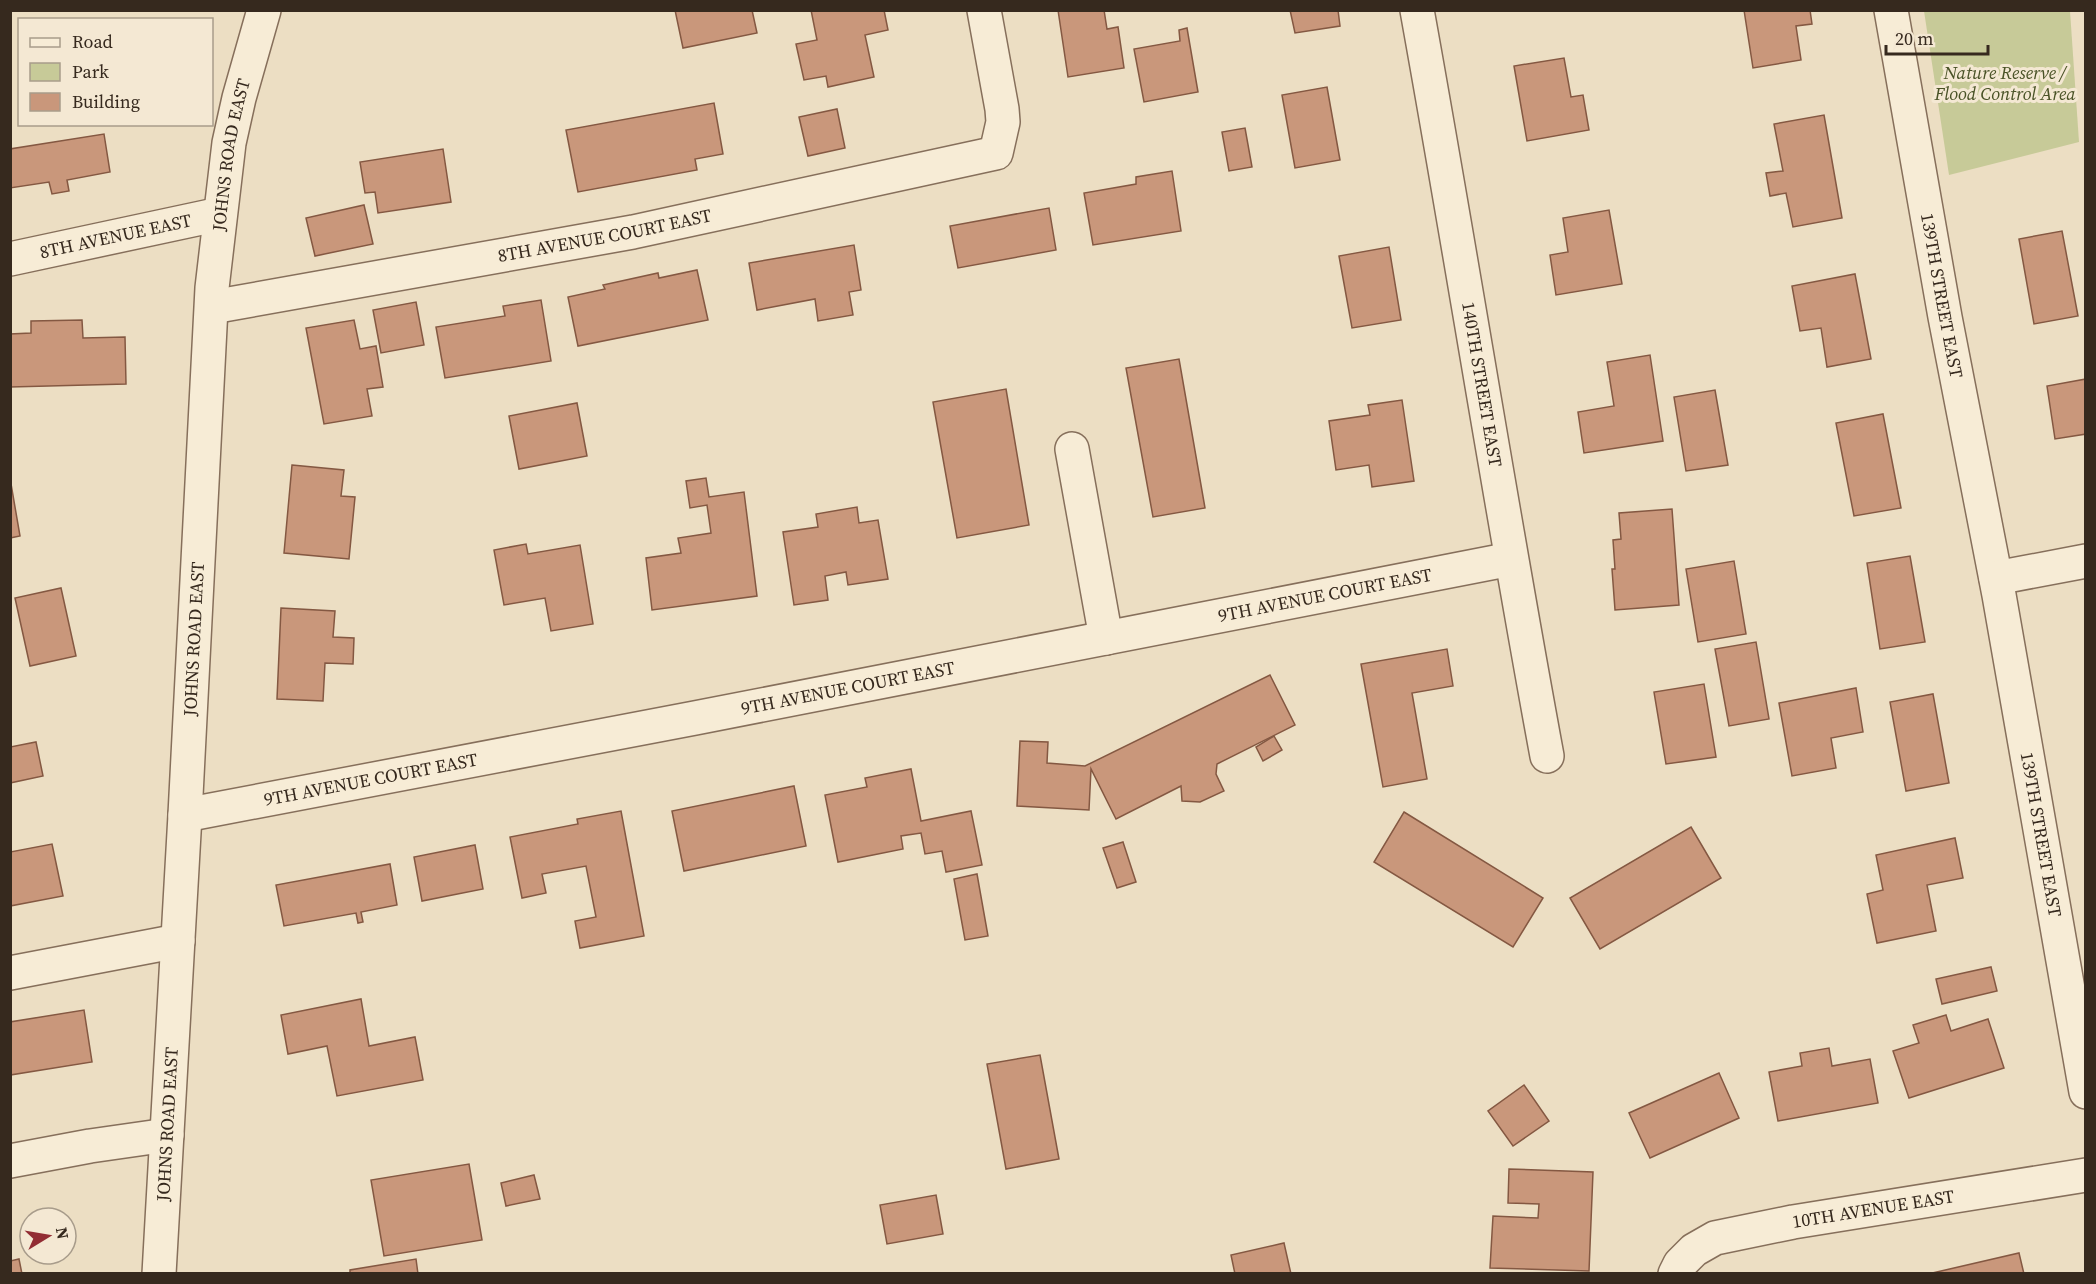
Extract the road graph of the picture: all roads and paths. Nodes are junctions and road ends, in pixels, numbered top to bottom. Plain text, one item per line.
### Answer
1 (264, 10) edge
2 (984, 10) edge
3 (1417, 10) edge
4 (1891, 10) edge
5 (220, 214) junction
6 (10, 259) edge
7 (212, 307) junction
8 (1072, 449) dead end
9 (1510, 558) junction
10 (2085, 561) edge
11 (1996, 578) junction
12 (1106, 638) junction
13 (1547, 756) dead end
14 (185, 815) junction
15 (178, 942) junction
16 (10, 973) edge
17 (2085, 1092) edge
18 (167, 1135) junction
19 (10, 1161) edge
20 (2085, 1175) edge
21 (159, 1274) edge
22 (1675, 1274) edge

1 - 5 street, JOHNS ROAD EAST
2 - 7 street, 8TH AVENUE COURT EAST
3 - 9 street, 140TH STREET EAST
4 - 11 street, 139TH STREET EAST
5 - 6 street, 8TH AVENUE EAST
5 - 7 street, JOHNS ROAD EAST
7 - 14 street, JOHNS ROAD EAST
8 - 12 street
9 - 12 street, 9TH AVENUE COURT EAST
9 - 13 street, 140TH STREET EAST
10 - 11 street
11 - 17 street, 139TH STREET EAST
12 - 14 street, 9TH AVENUE COURT EAST
14 - 15 street, JOHNS ROAD EAST
15 - 16 street
15 - 18 street, JOHNS ROAD EAST
18 - 19 street
18 - 21 street, JOHNS ROAD EAST
20 - 22 street, 10TH AVENUE EAST

